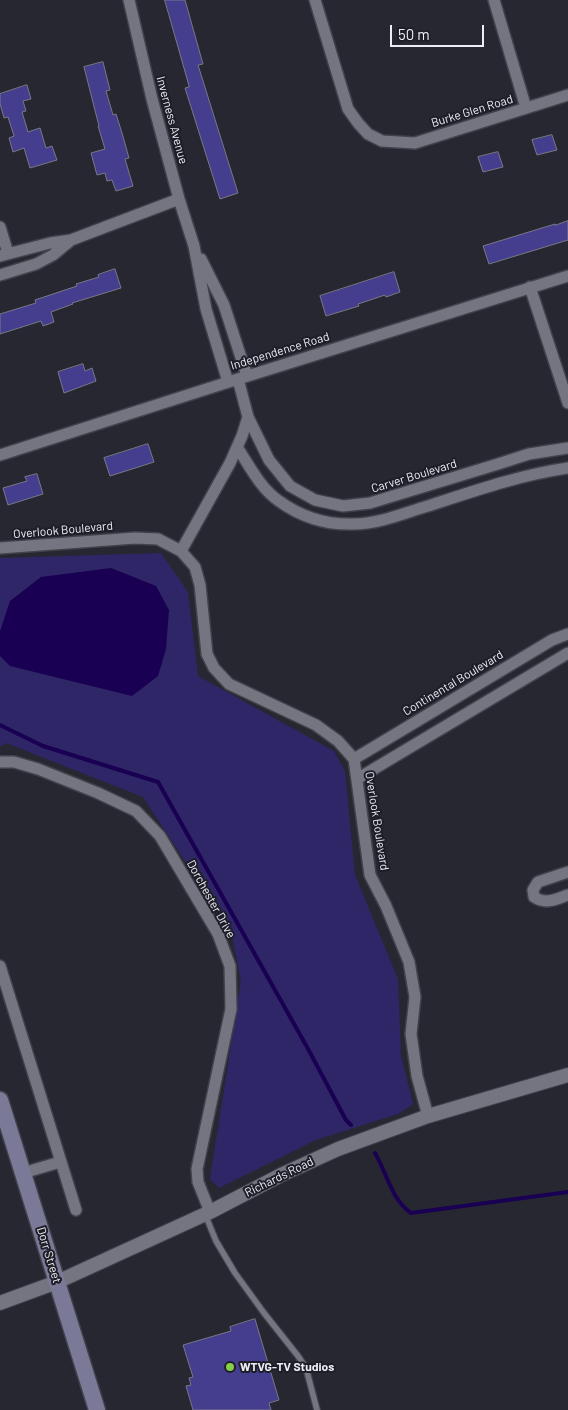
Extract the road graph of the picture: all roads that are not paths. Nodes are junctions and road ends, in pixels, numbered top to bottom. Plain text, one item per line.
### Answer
1 (128, 0) edge
2 (315, 0) edge
3 (494, 0) edge
4 (568, 95) edge
5 (526, 108) junction
6 (179, 199) junction
7 (0, 227) edge
8 (71, 240) junction
9 (194, 246) junction
10 (23, 249) junction
11 (4, 254) edge
12 (28, 266) junction
13 (1, 273) edge
14 (568, 276) edge
15 (530, 287) junction
16 (238, 379) junction
17 (568, 404) edge
18 (248, 417) junction
19 (237, 447) junction
20 (568, 448) edge
21 (0, 455) edge
22 (568, 468) edge
23 (0, 548) edge
24 (181, 551) junction
25 (568, 634) edge
26 (568, 653) edge
27 (354, 759) junction
28 (0, 762) edge
29 (357, 778) junction
30 (568, 872) edge
31 (568, 895) edge
32 (0, 966) edge
33 (568, 1075) edge
34 (0, 1100) edge
35 (428, 1116) junction
36 (60, 1162) junction
37 (23, 1173) junction
38 (76, 1210) dead end
39 (207, 1213) junction
40 (57, 1282) junction
41 (0, 1303) edge
42 (97, 1410) edge
43 (317, 1410) edge

1 - 6 street, Inverness Avenue
2 - 5 street, Burke Glen Road
3 - 5 street
4 - 5 street, Burke Glen Road
6 - 8 street
6 - 9 street, Inverness Avenue
7 - 11 street
8 - 10 street
8 - 12 street
9 - 16 street, Inverness Avenue
9 - 16 street, Inverness Avenue
10 - 11 street
10 - 12 street
12 - 13 street
14 - 15 street, Independence Road
15 - 16 street, Independence Road
15 - 17 street
16 - 18 street, Inverness Avenue
16 - 21 street, Independence Road
18 - 19 street
18 - 20 street, Carver Boulevard
19 - 22 street
19 - 24 street
23 - 24 street, Overlook Boulevard
24 - 27 street, Overlook Boulevard
25 - 27 street, Continental Boulevard
26 - 29 street
27 - 29 street, Overlook Boulevard
28 - 39 street, Dorchester Drive
29 - 35 street, Overlook Boulevard
30 - 31 street
32 - 36 street
33 - 35 street, Richards Road
34 - 37 main road, Dorr Street
35 - 39 street, Richards Road
36 - 37 street
36 - 38 street
37 - 40 main road, Dorr Street
39 - 40 street, Richards Road
39 - 43 lane
40 - 41 street, Richards Road
40 - 42 main road, Dorr Street

